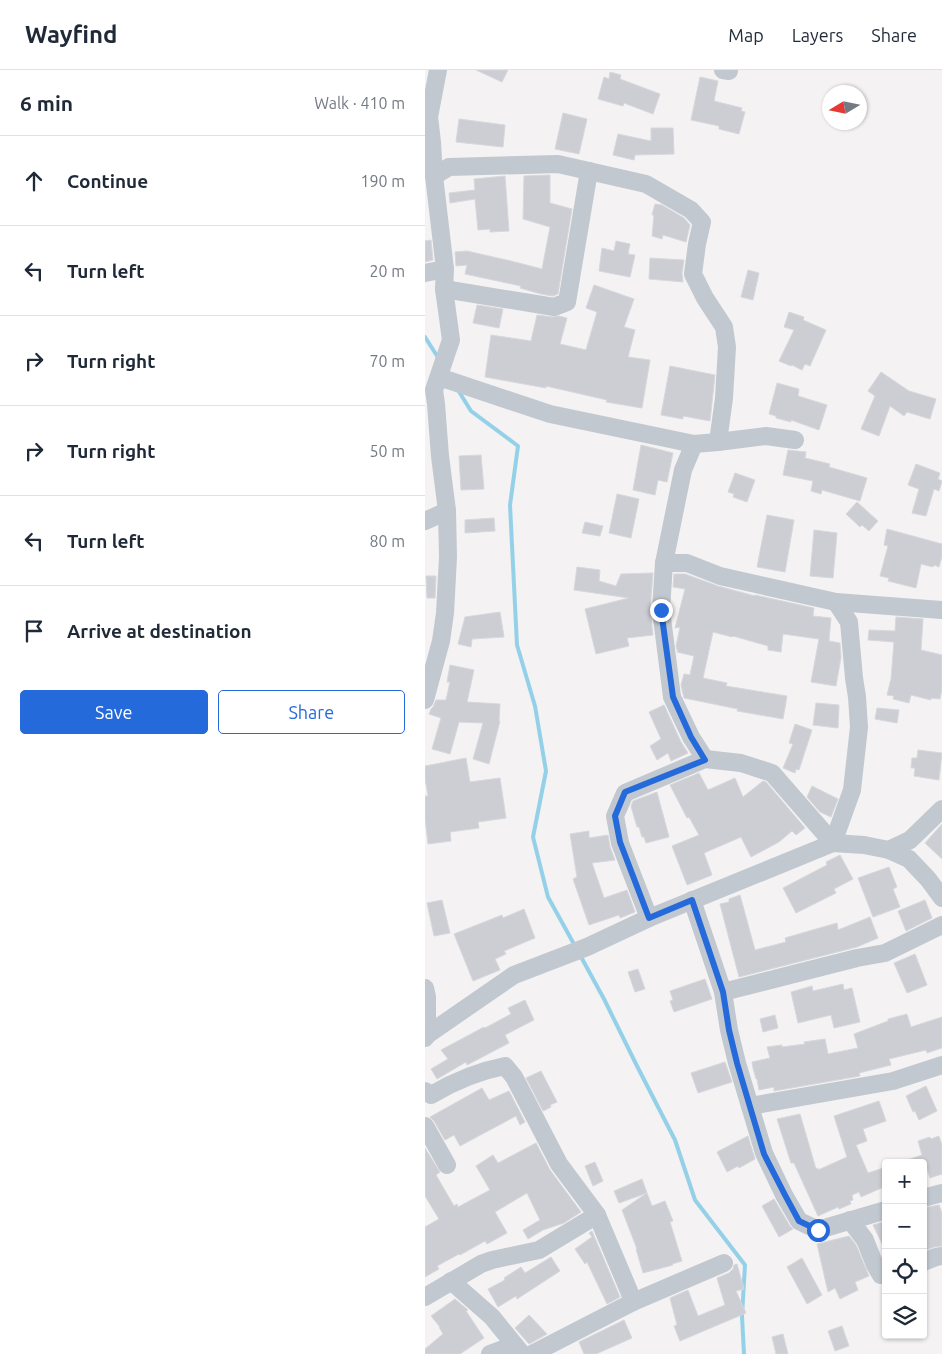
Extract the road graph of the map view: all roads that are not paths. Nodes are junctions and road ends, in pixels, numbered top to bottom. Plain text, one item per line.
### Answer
1 (438, 70) edge
2 (589, 171) junction
3 (434, 176) junction
4 (445, 270) junction
5 (425, 273) edge
6 (444, 289) junction
7 (439, 377) junction
8 (795, 440) dead end
9 (718, 442) junction
10 (694, 444) junction
11 (447, 511) junction
12 (425, 521) edge
13 (669, 544) junction
14 (664, 563) junction
15 (687, 564) junction
16 (836, 602) junction
17 (942, 610) edge
18 (425, 700) edge
19 (705, 760) junction
20 (942, 809) edge
21 (833, 843) junction
22 (889, 850) junction
23 (942, 898) edge
24 (692, 900) junction
25 (649, 918) junction
26 (942, 925) edge
27 (425, 988) edge
28 (723, 992) junction
29 (426, 1037) edge
30 (942, 1065) edge
31 (425, 1091) edge
32 (750, 1106) junction
33 (425, 1126) edge
34 (447, 1165) dead end
35 (942, 1193) edge
36 (927, 1197) edge
37 (882, 1211) edge
38 (597, 1216) junction
39 (850, 1220) junction
40 (942, 1256) edge
41 (927, 1260) edge
42 (724, 1264) dead end
43 (882, 1275) edge
44 (451, 1281) junction
45 (425, 1297) edge
46 (633, 1302) junction
47 (518, 1350) edge
48 (490, 1354) edge
49 (532, 1354) edge

1 - 3 street
2 - 3 street
2 - 6 street
2 - 9 street
3 - 4 street
4 - 5 street
4 - 6 street
6 - 7 street
7 - 10 street
7 - 11 street
8 - 9 street
9 - 10 street
10 - 13 street
11 - 12 street
11 - 18 street
13 - 14 street
13 - 15 street
14 - 15 street
14 - 19 street
15 - 16 street
16 - 17 street
16 - 21 street
19 - 21 street
19 - 25 street
20 - 22 street
21 - 22 street
21 - 24 street
22 - 23 street
24 - 25 street
24 - 28 street
25 - 29 street
26 - 28 street
27 - 29 street
28 - 32 street
30 - 32 street
31 - 38 street
32 - 39 street
33 - 34 street
35 - 36 street
37 - 39 street
38 - 44 street
38 - 46 street
39 - 43 street
40 - 41 street
42 - 46 street
44 - 45 street
44 - 47 street
46 - 49 street
47 - 48 street

